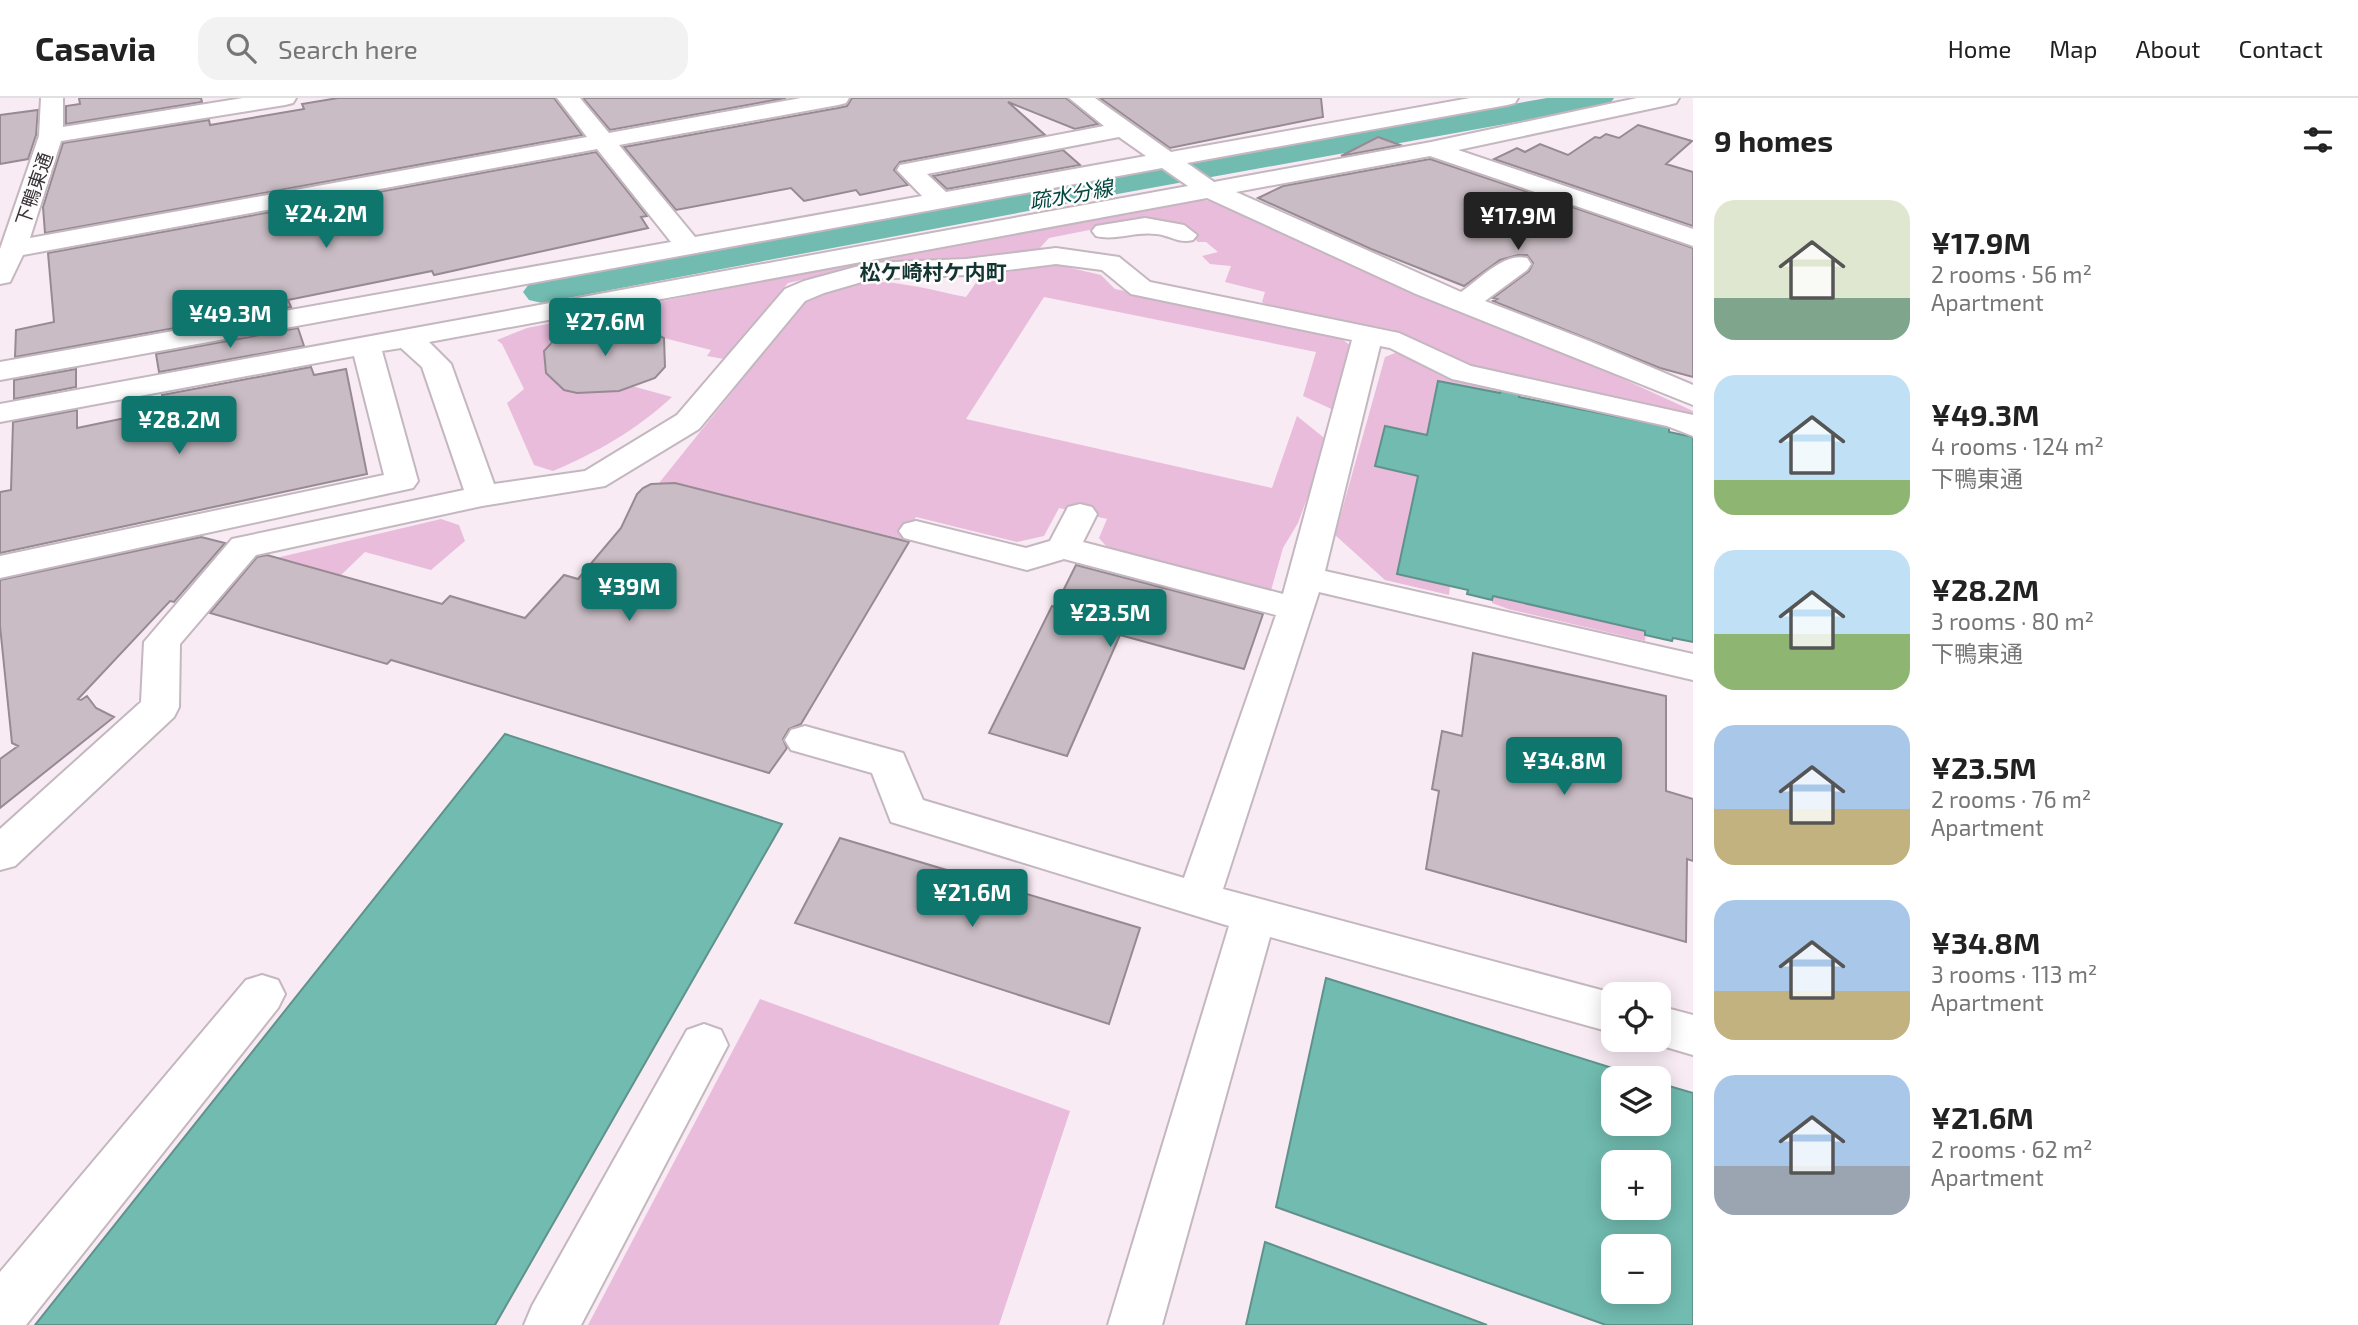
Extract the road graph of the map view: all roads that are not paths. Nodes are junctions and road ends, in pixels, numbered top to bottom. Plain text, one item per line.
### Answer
1 (52, 98) edge
2 (285, 98) edge
3 (568, 98) edge
4 (838, 98) edge
5 (1080, 98) edge
6 (1507, 98) edge
7 (1668, 98) edge
8 (1370, 105) dead end
9 (1392, 118) junction
10 (1123, 130) junction
11 (51, 136) junction
12 (603, 141) junction
13 (1431, 149) junction
14 (1162, 159) junction
15 (1208, 189) junction
16 (942, 202) junction
17 (1184, 235) dead end
18 (1693, 238) edge
19 (687, 245) junction
20 (13, 248) junction
21 (1056, 256) junction
22 (1518, 264) dead end
23 (0, 276) edge
24 (1464, 303) junction
25 (1368, 335) junction
26 (408, 339) junction
27 (366, 347) junction
28 (0, 371) edge
29 (1693, 396) edge
30 (0, 414) edge
31 (1693, 427) edge
32 (482, 496) junction
33 (1080, 514) dead end
34 (916, 531) dead end
35 (1063, 548) junction
36 (0, 567) edge
37 (1301, 593) junction
38 (1693, 667) edge
39 (805, 740) dead end
40 (0, 854) edge
41 (1198, 900) junction
42 (1255, 914) junction
43 (262, 994) dead end
44 (1601, 1009) edge
45 (1671, 1029) edge
46 (1693, 1035) edge
47 (704, 1045) dead end
48 (1, 1309) edge
49 (551, 1325) edge
50 (1135, 1325) edge

1 - 11 street, 下鴨東通
2 - 11 street
3 - 12 street
4 - 12 street
5 - 10 street
6 - 9 street
7 - 13 street
8 - 9 street
9 - 14 street
10 - 14 street
10 - 16 street
11 - 20 street, 下鴨東通
12 - 19 street
12 - 20 street
13 - 15 street
13 - 18 street
14 - 15 street
14 - 16 street
15 - 24 street
15 - 26 street
16 - 19 street
17 - 21 street
19 - 28 street
20 - 23 street, 下鴨東通
21 - 25 street
21 - 32 street
22 - 24 street
24 - 29 street
25 - 31 street
25 - 37 street
26 - 27 street
26 - 32 street
27 - 30 street
27 - 36 street
32 - 40 street
33 - 35 street
34 - 35 street
35 - 37 street
37 - 38 street
37 - 41 street
39 - 41 street
41 - 42 street
42 - 44 street
42 - 50 street
43 - 48 street
45 - 46 street
47 - 49 street

